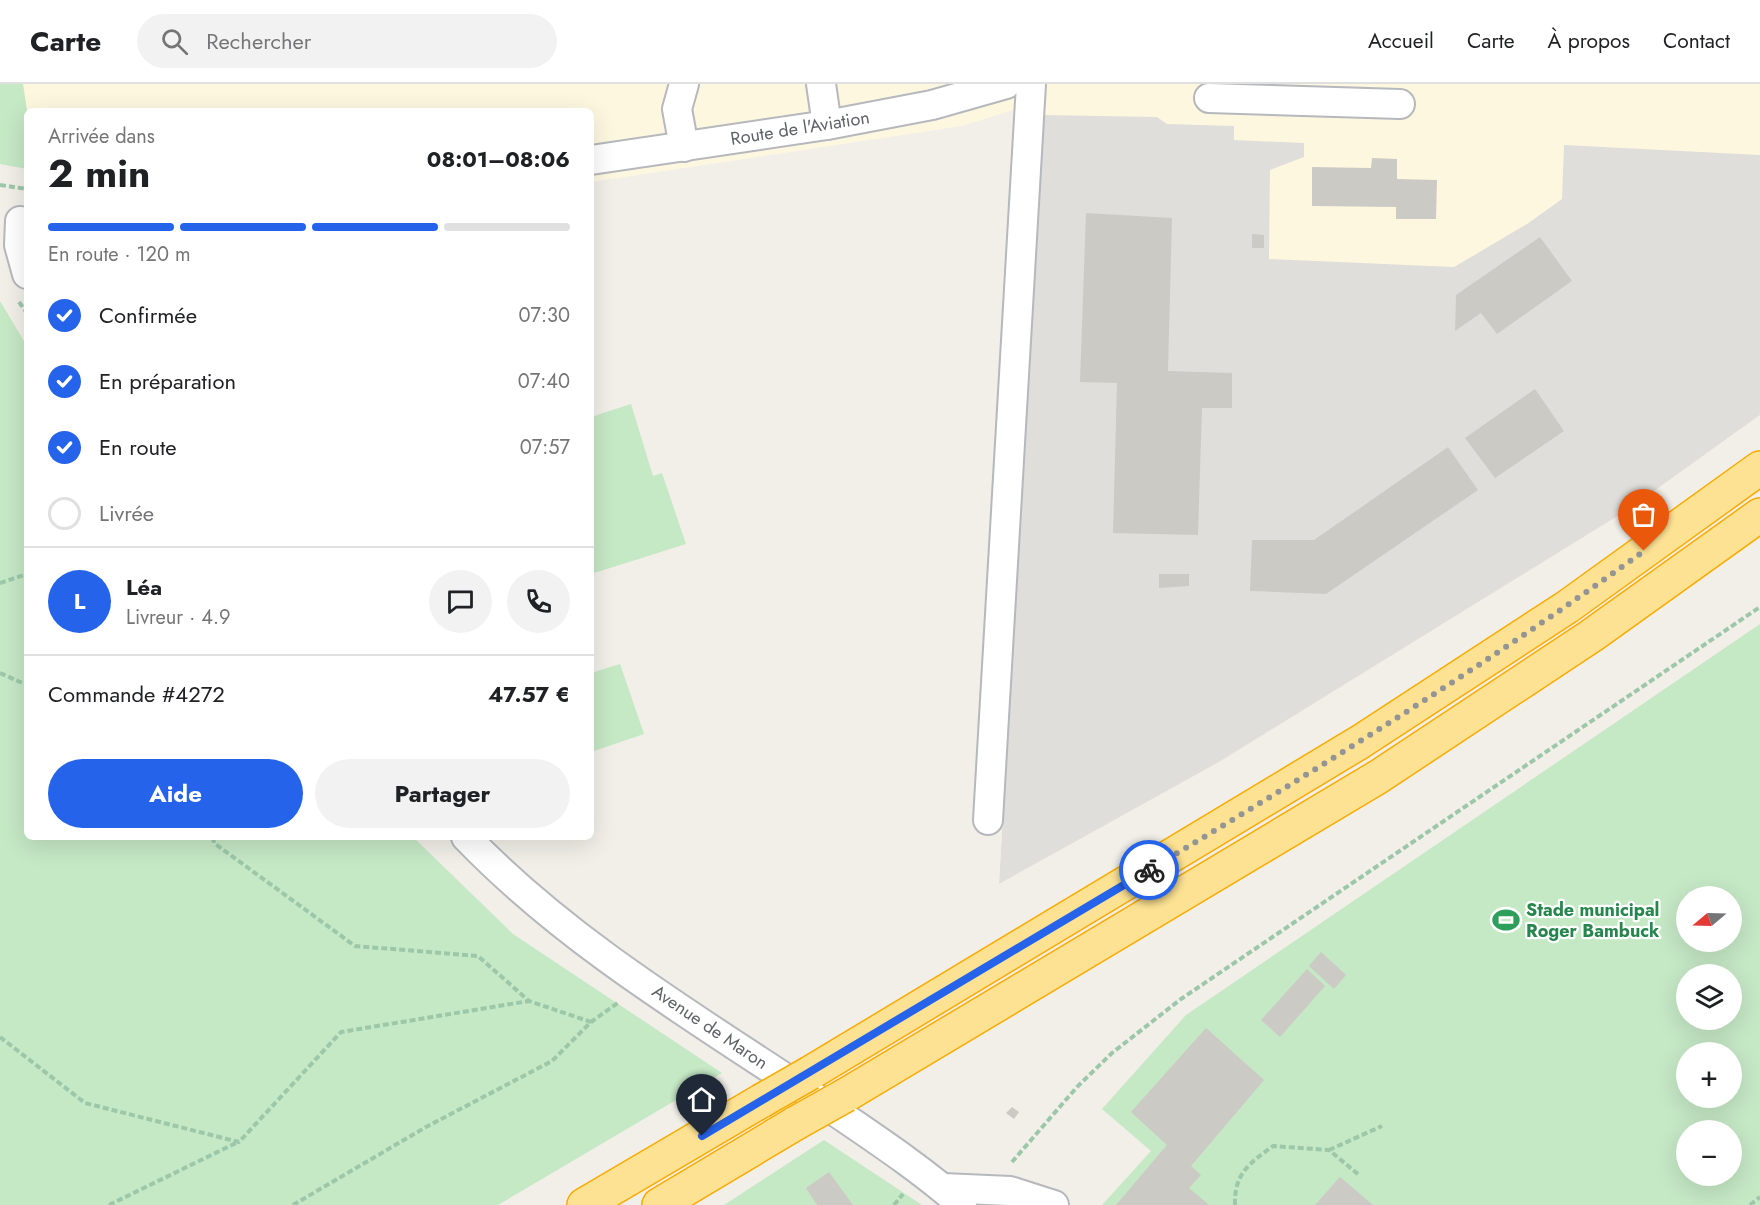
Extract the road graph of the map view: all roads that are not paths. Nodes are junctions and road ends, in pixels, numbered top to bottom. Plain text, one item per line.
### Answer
1 (684, 84) edge
2 (821, 84) edge
3 (1006, 84) edge
4 (1031, 84) edge
5 (1209, 98) dead end
6 (1400, 104) dead end
7 (827, 125) junction
8 (684, 147) junction
9 (594, 160) edge
10 (16, 220) edge
11 (24, 262) edge
12 (1760, 468) edge
13 (1760, 515) edge
14 (988, 820) dead end
15 (469, 840) edge
16 (953, 1197) edge
17 (584, 1205) edge
18 (659, 1205) edge
19 (1054, 1205) edge

1 - 8 street
2 - 7 street
3 - 7 street, Route de l'Aviation
4 - 14 street
5 - 6 street
7 - 8 street, Route de l'Aviation
8 - 9 street, Route de l'Aviation
10 - 11 street
12 - 17 highway, bridge
13 - 18 highway, bridge
15 - 16 street, Avenue de Maron
16 - 19 street

